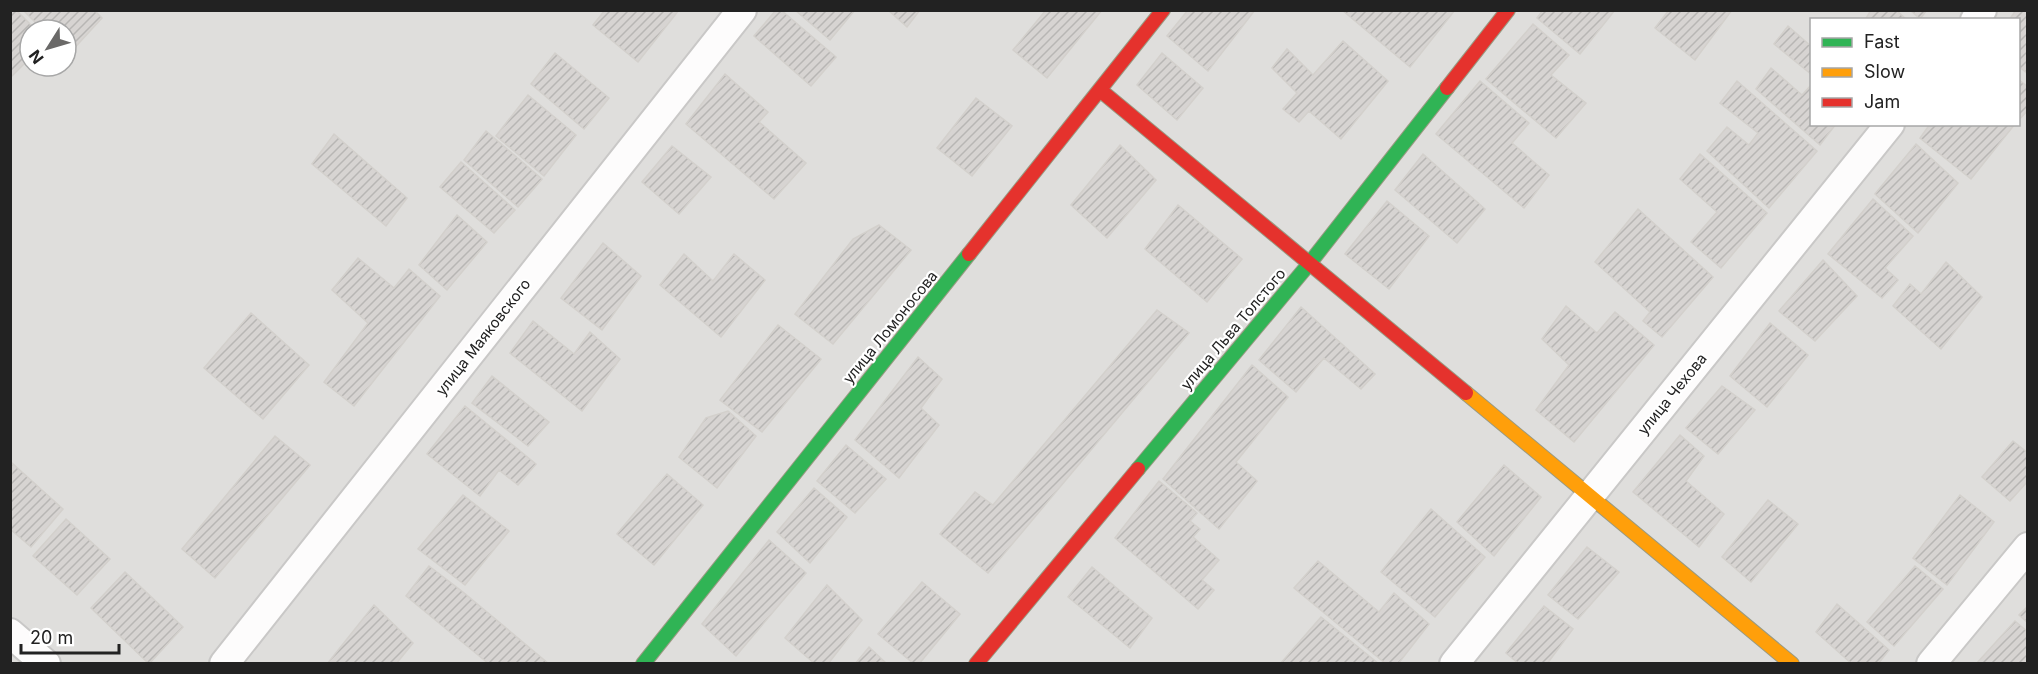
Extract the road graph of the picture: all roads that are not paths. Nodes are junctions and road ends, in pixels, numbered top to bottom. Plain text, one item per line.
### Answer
1 (742, 10) edge
2 (1163, 10) edge
3 (1508, 10) edge
4 (1100, 90) junction
5 (1888, 126) edge
6 (1309, 264) junction
7 (1589, 496) junction
8 (2028, 547) edge
9 (10, 633) edge
10 (46, 663) edge
11 (224, 663) edge
12 (643, 663) edge
13 (976, 663) edge
14 (1454, 663) edge
15 (1792, 663) edge
16 (1931, 663) edge

1 - 11 street, улица Маяковского
2 - 4 street, улица Ломоносова
3 - 6 street, улица Льва Толстого
4 - 6 street
4 - 12 street, улица Ломоносова
5 - 7 street, улица Чехова
6 - 7 street
6 - 13 street, улица Льва Толстого
7 - 14 street, улица Чехова
7 - 15 street
8 - 16 street
9 - 10 street

